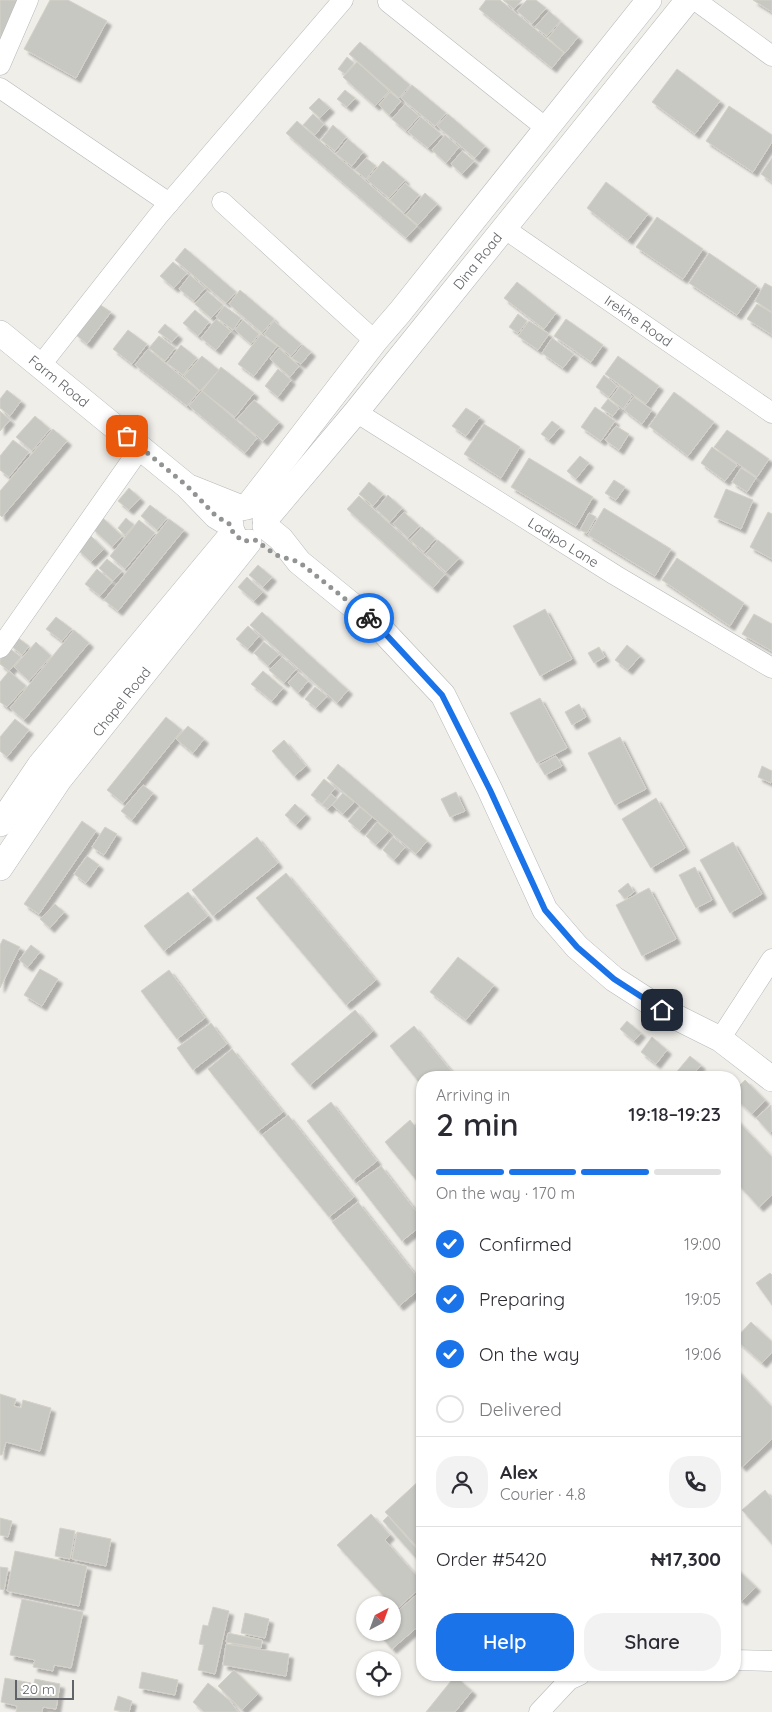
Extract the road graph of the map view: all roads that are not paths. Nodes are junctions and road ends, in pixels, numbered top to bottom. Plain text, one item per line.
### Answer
1 (28, 0) edge
2 (343, 0) edge
3 (649, 0) edge
4 (688, 0) edge
5 (695, 0) edge
6 (388, 2) dead end
7 (772, 56) edge
8 (0, 65) edge
9 (0, 88) edge
10 (546, 128) junction
11 (222, 202) dead end
12 (169, 203) junction
13 (505, 228) junction
14 (0, 333) edge
15 (375, 341) junction
16 (40, 366) junction
17 (356, 412) junction
18 (772, 413) edge
19 (141, 447) junction
20 (248, 525) junction
21 (0, 648) edge
22 (772, 668) edge
23 (0, 824) edge
24 (0, 868) edge
25 (772, 959) edge
26 (720, 1039) junction
27 (772, 1079) edge
28 (741, 1660) edge
29 (772, 1661) edge
30 (568, 1681) edge
31 (539, 1712) edge

1 - 8 street
2 - 12 street
3 - 10 street
4 - 13 street, Dina Road
5 - 7 street
6 - 10 street
9 - 12 street
10 - 15 street
11 - 15 street
12 - 16 street
13 - 17 street, Dina Road
13 - 18 street, Irekhe Road
14 - 16 street, Farm Road
15 - 20 street
16 - 19 street, Farm Road
17 - 20 street, Dina Road
17 - 22 street, Ladipo Lane
19 - 20 street, Farm Road
19 - 21 street
20 - 23 street, Chapel Road
20 - 24 street, Chapel Road
20 - 26 street
25 - 26 street
26 - 27 street
28 - 29 street
30 - 31 street

